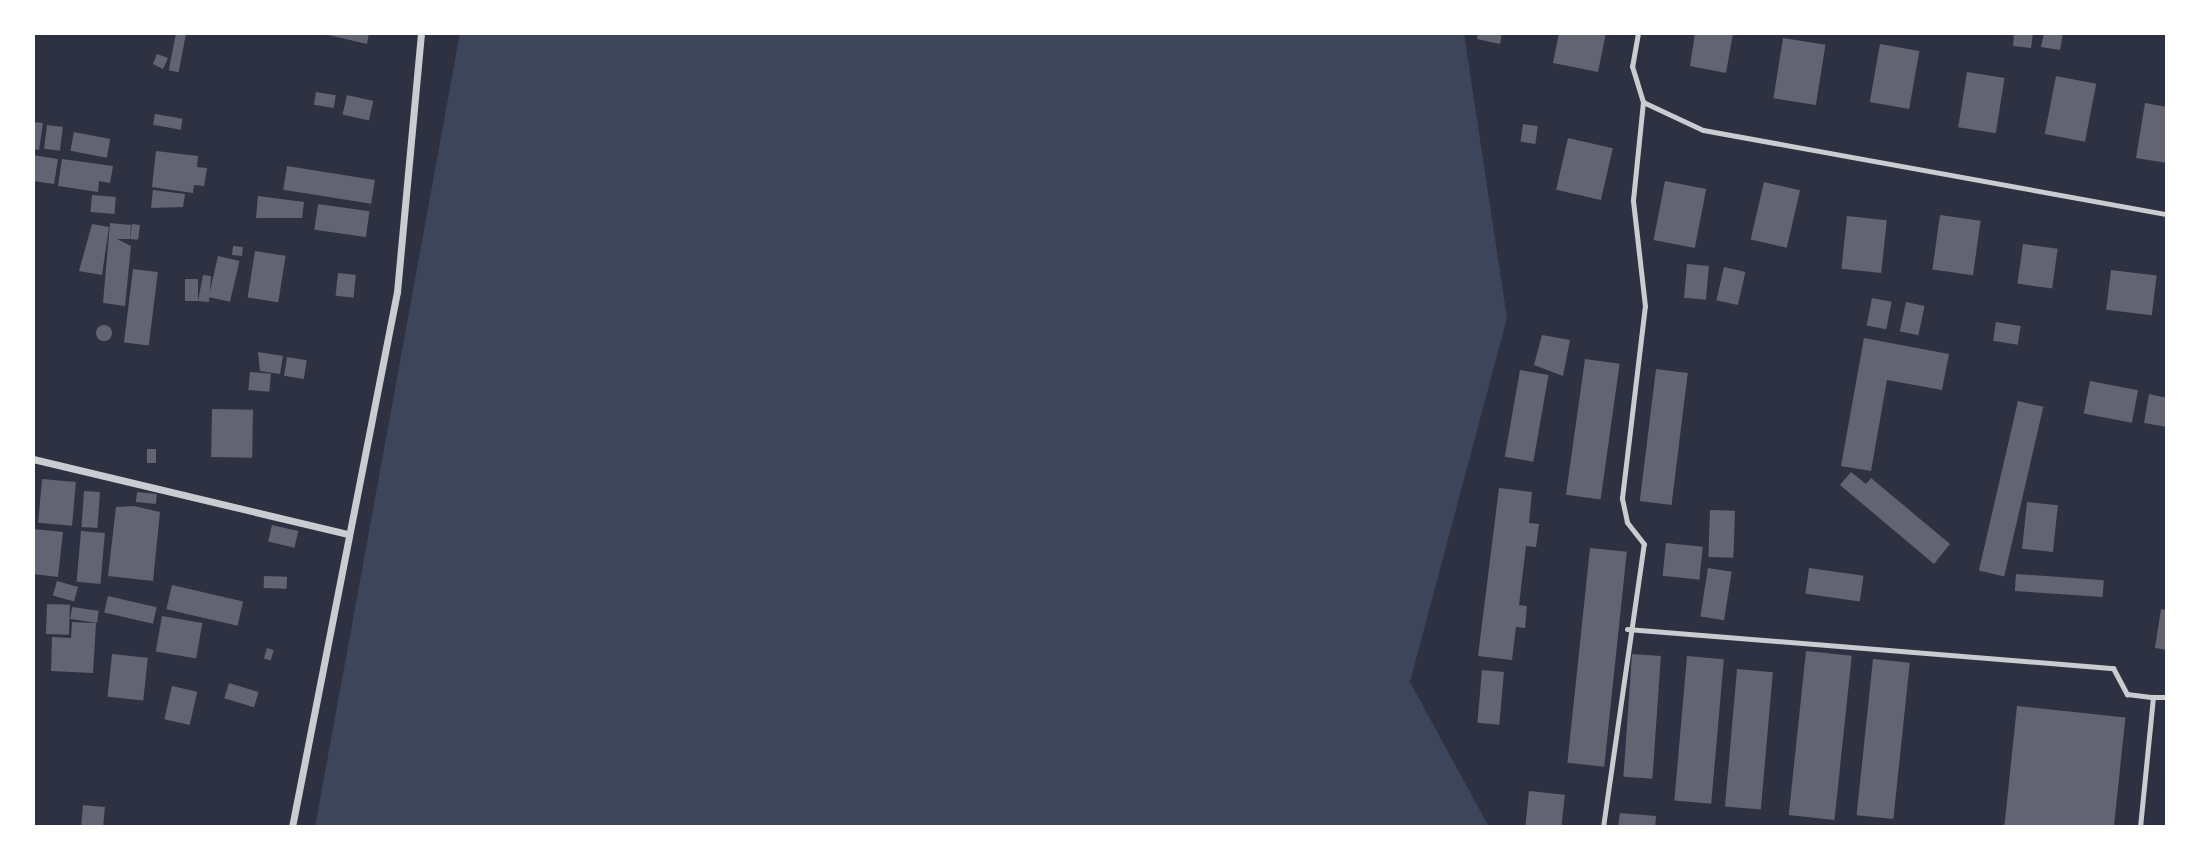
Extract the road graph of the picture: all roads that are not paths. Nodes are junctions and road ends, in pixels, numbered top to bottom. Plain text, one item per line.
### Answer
1 (421, 33) edge
2 (1637, 33) edge
3 (1643, 102) junction
4 (2167, 214) edge
5 (33, 459) edge
6 (348, 534) junction
7 (1627, 629) junction
8 (2153, 697) junction
9 (2167, 697) edge
10 (292, 827) edge
11 (1602, 827) edge
12 (2140, 827) edge

1 - 6 street
2 - 3 lane
3 - 4 lane
3 - 7 lane
5 - 6 street
6 - 10 street
7 - 8 lane
7 - 11 lane
8 - 9 lane
8 - 12 lane

